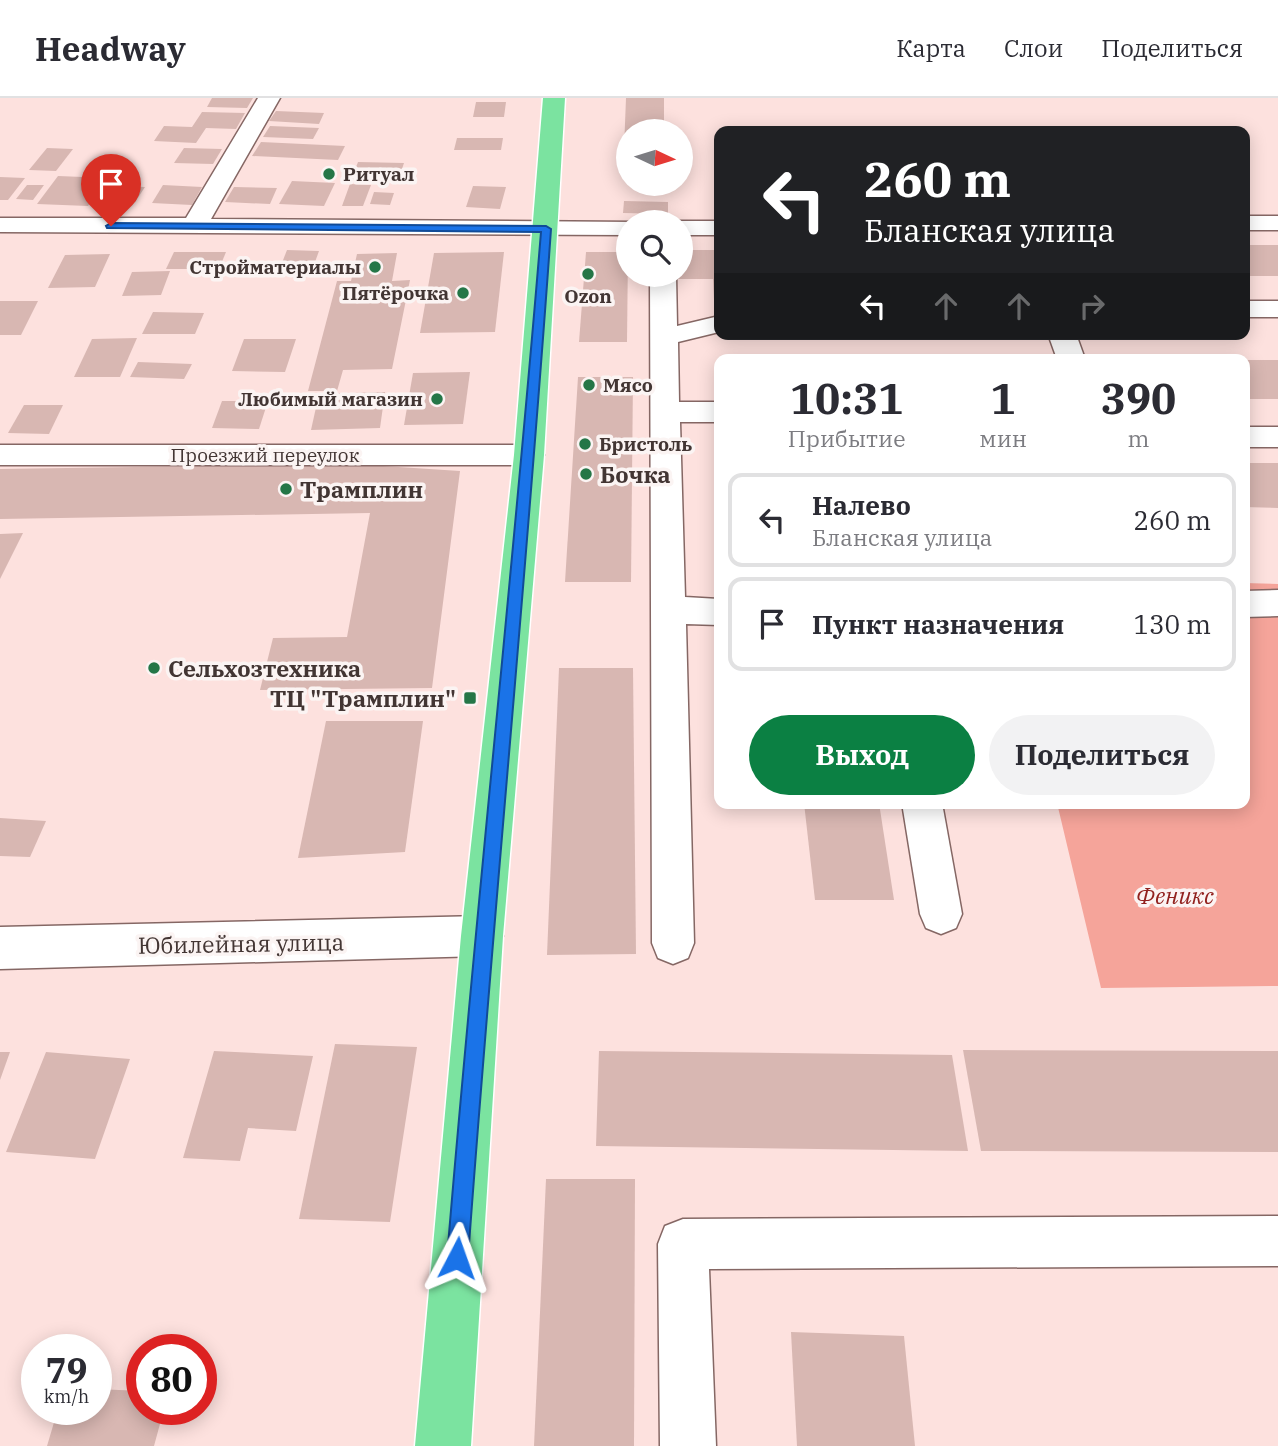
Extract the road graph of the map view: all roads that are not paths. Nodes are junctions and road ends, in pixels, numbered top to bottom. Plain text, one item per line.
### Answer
1 (269, 98) edge
2 (554, 98) edge
3 (1250, 223) edge
4 (1278, 223) edge
5 (0, 225) edge
6 (194, 226) junction
7 (616, 228) edge
8 (693, 228) edge
9 (714, 228) edge
10 (546, 229) junction
11 (663, 287) edge
12 (1250, 309) edge
13 (1278, 309) edge
14 (714, 325) edge
15 (665, 337) junction
16 (666, 412) junction
17 (714, 412) edge
18 (1250, 437) edge
19 (1278, 437) edge
20 (0, 455) edge
21 (529, 455) junction
22 (1278, 603) edge
23 (1250, 604) edge
24 (668, 610) junction
25 (714, 612) edge
26 (923, 809) edge
27 (941, 914) dead end
28 (482, 936) junction
29 (673, 943) dead end
30 (0, 948) edge
31 (1278, 1241) edge
32 (443, 1446) edge
33 (688, 1446) edge

1 - 6 street
2 - 10 highway
3 - 4 street
5 - 6 street
6 - 10 street
7 - 10 street
8 - 9 street
10 - 21 highway
11 - 15 street
12 - 13 street
14 - 15 street
15 - 16 street
16 - 17 street
16 - 24 street
18 - 19 street
20 - 21 street, Проезжий переулок
21 - 28 highway
22 - 23 street
24 - 25 street
24 - 29 street
26 - 27 street
28 - 30 street, Юбилейная улица
28 - 32 highway
31 - 33 street

